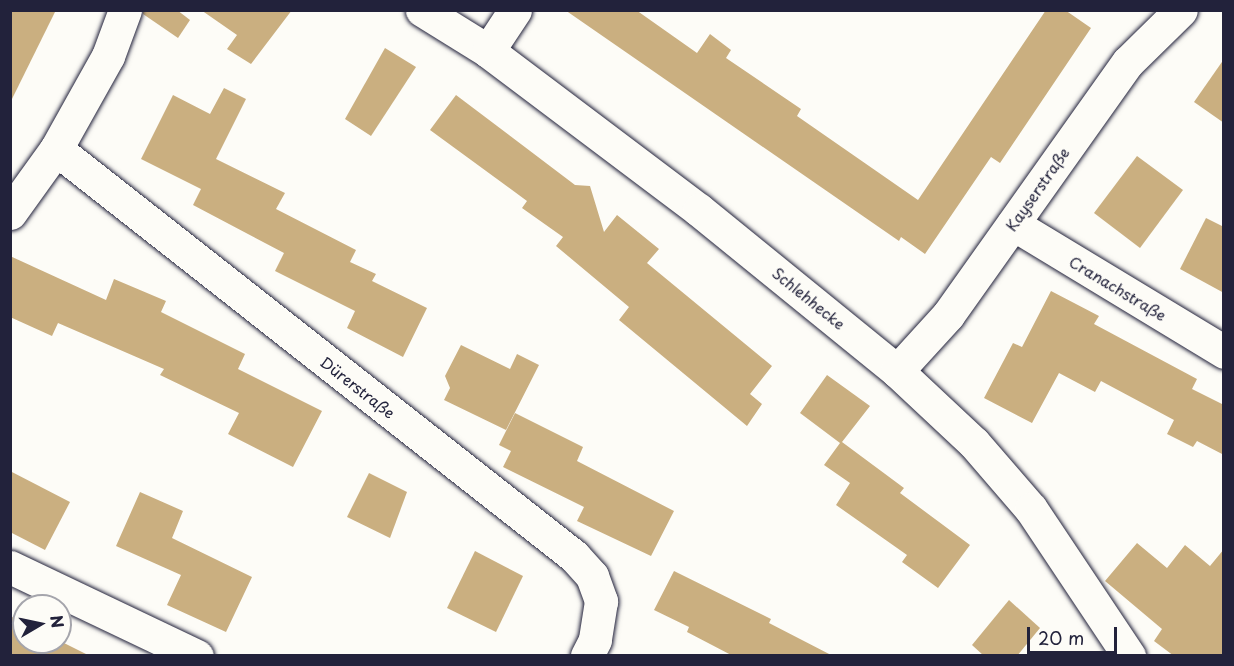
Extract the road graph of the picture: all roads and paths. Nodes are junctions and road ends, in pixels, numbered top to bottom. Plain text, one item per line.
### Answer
1 (125, 10) edge
2 (422, 10) edge
3 (515, 10) edge
4 (1181, 10) edge
5 (488, 51) junction
6 (56, 149) junction
7 (10, 213) edge
8 (1013, 224) junction
9 (1224, 352) edge
10 (897, 371) junction
11 (10, 567) edge
12 (196, 656) edge
13 (587, 656) edge
14 (1129, 656) edge

1 - 6 street
2 - 5 street, Schlehhecke
3 - 5 street
4 - 8 street, Kayserstraße
5 - 10 street, Schlehhecke
6 - 7 street
6 - 13 street, Dürerstraße
8 - 9 street, Cranachstraße
8 - 10 street, Kayserstraße
10 - 14 street, Schlehhecke
11 - 12 street

